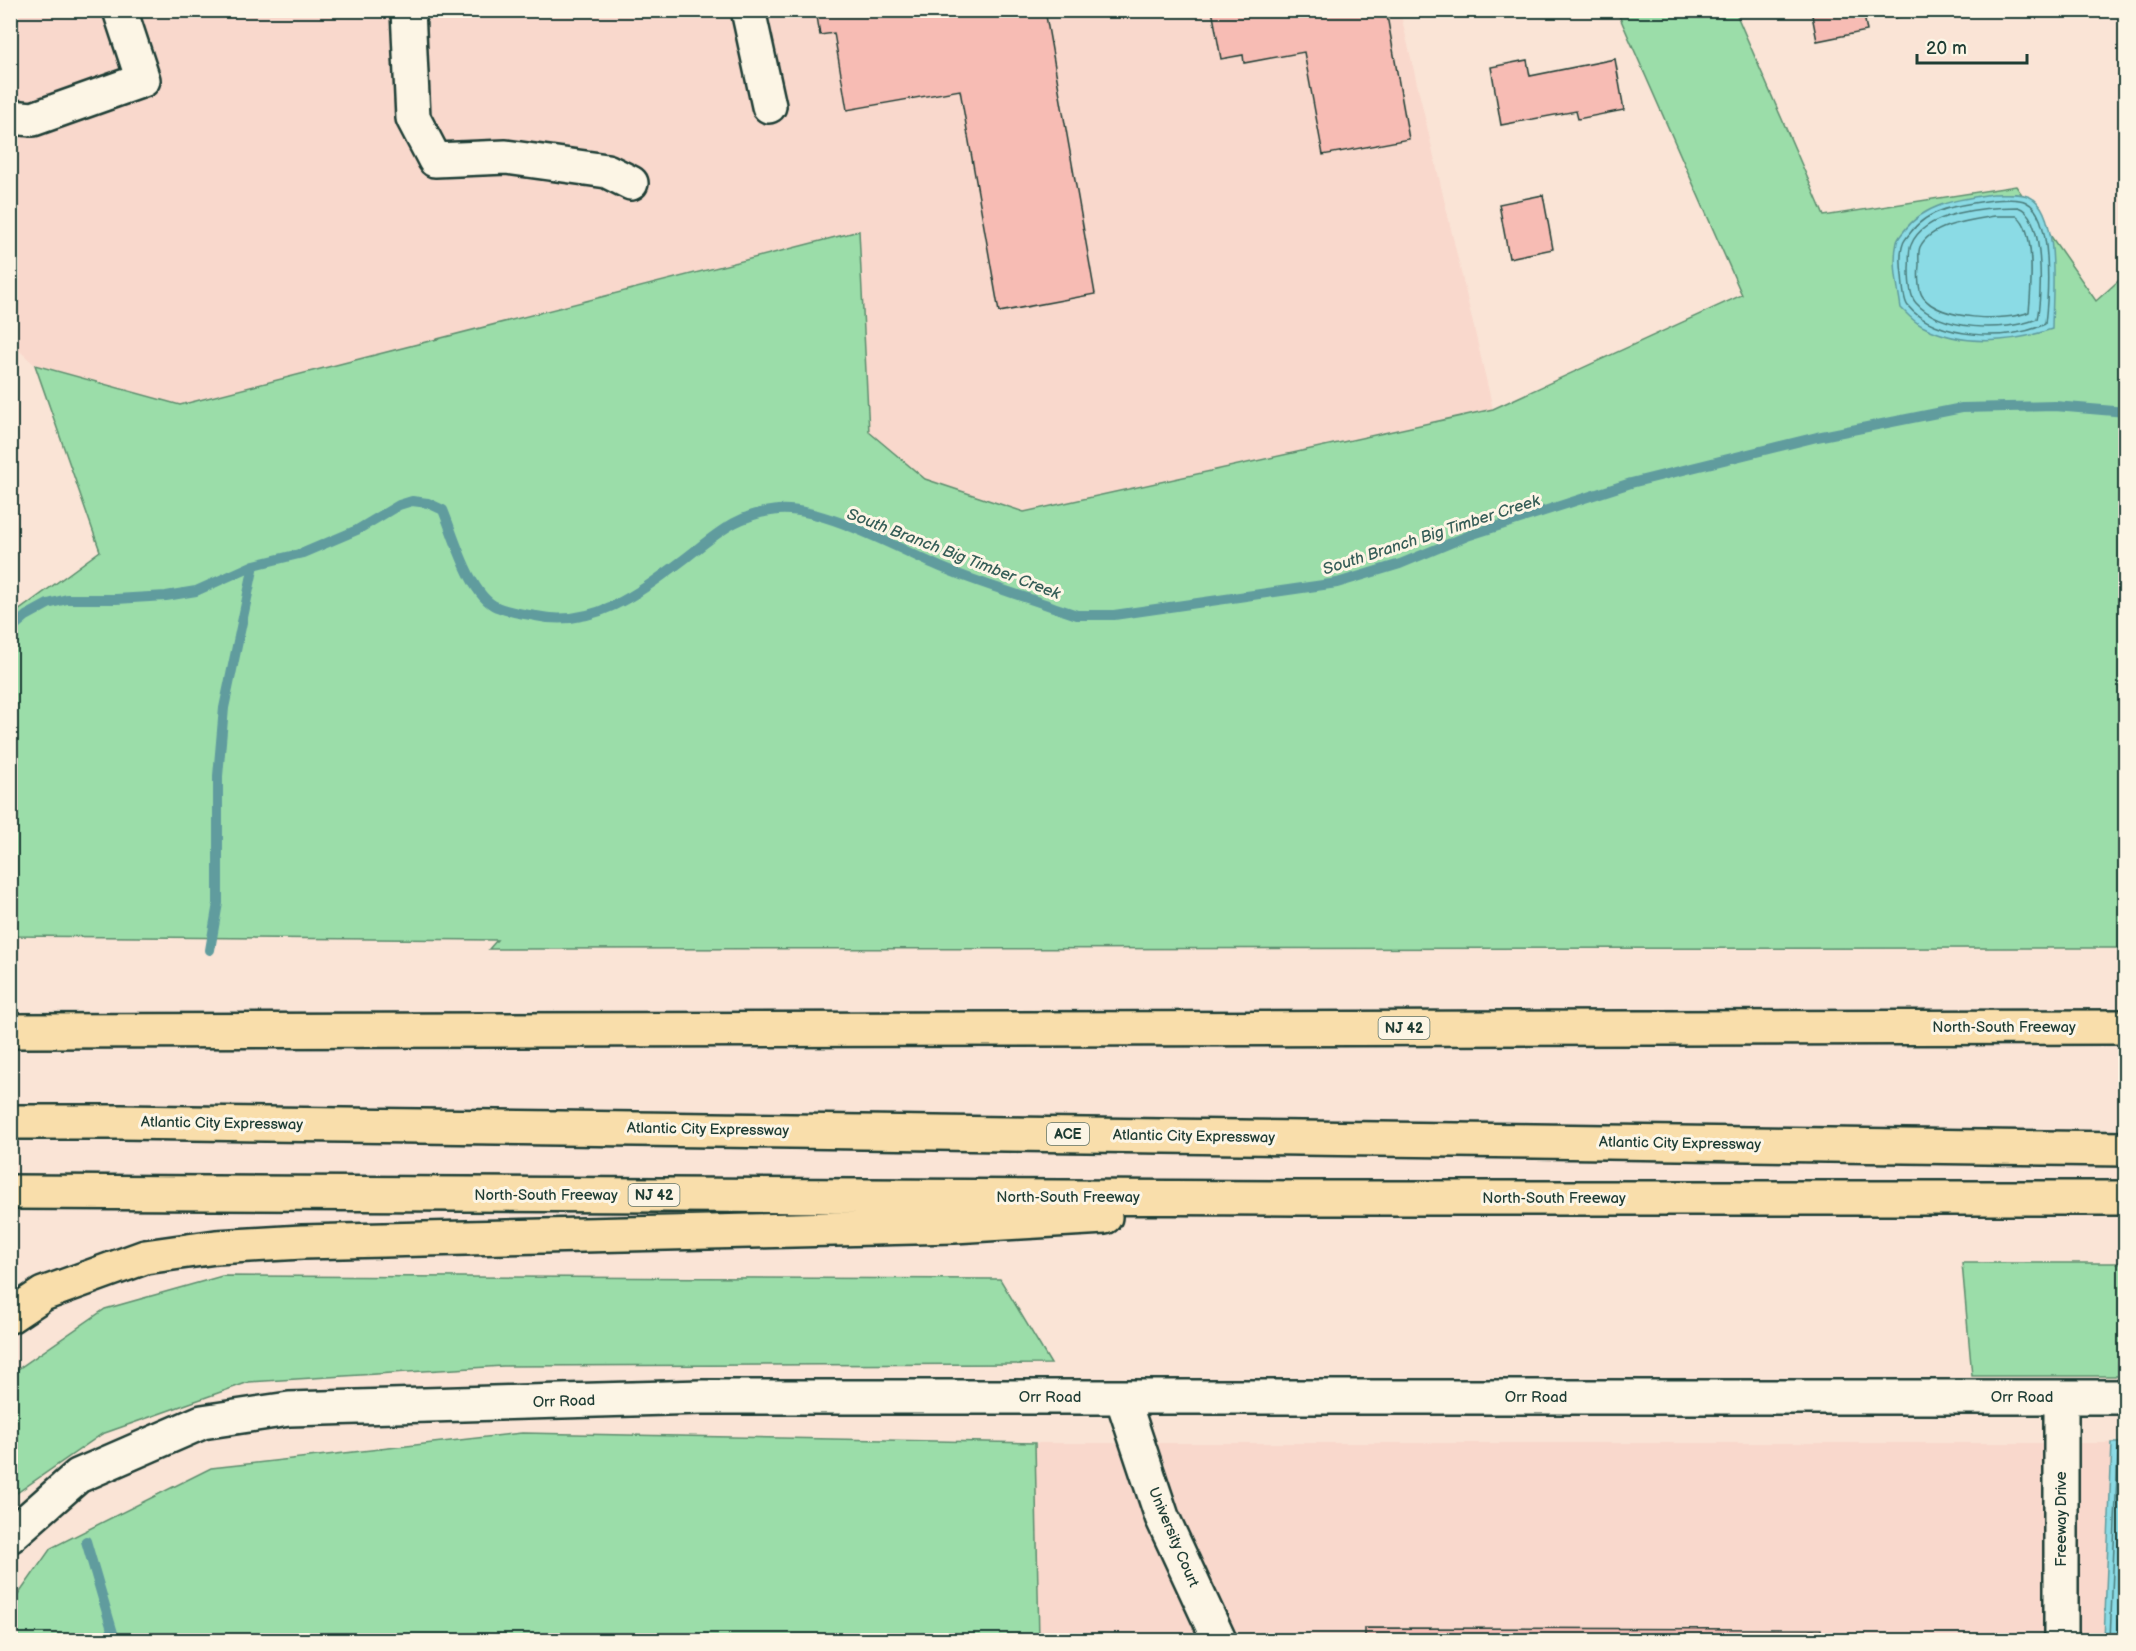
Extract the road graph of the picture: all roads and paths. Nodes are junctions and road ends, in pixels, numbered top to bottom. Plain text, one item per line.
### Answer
1 (120, 10) edge
2 (408, 10) edge
3 (747, 10) edge
4 (769, 106) dead end
5 (10, 117) edge
6 (631, 183) dead end
7 (2126, 1027) edge
8 (10, 1031) edge
9 (10, 1122) edge
10 (2126, 1149) edge
11 (10, 1192) edge
12 (1297, 1198) junction
13 (2126, 1198) edge
14 (10, 1316) edge
15 (1122, 1397) junction
16 (2061, 1397) junction
17 (2126, 1397) edge
18 (10, 1536) edge
19 (1219, 1641) edge
20 (2061, 1641) edge

1 - 5 street
2 - 6 street
3 - 4 street
7 - 8 highway, North-South Freeway / NJ 42
9 - 10 highway, Atlantic City Expressway / ACE
11 - 12 highway, North-South Freeway / NJ 42
12 - 13 highway, North-South Freeway / NJ 42
12 - 14 highway
15 - 16 street, Orr Road
15 - 18 street, Orr Road
15 - 19 street, University Court
16 - 17 street, Orr Road
16 - 20 street, Freeway Drive

